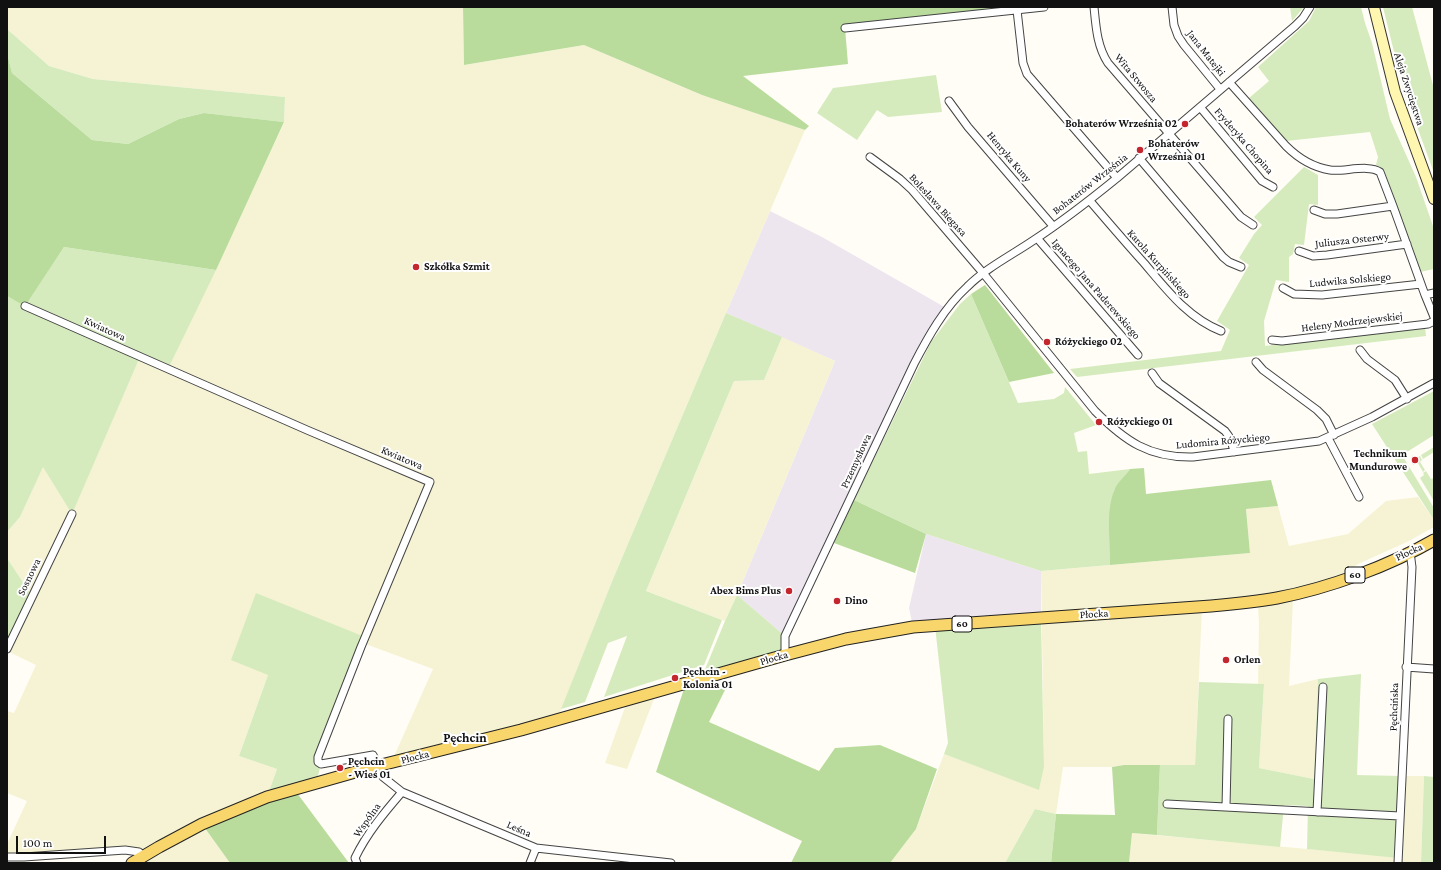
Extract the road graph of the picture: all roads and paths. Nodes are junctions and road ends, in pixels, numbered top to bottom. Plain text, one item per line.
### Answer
1 (1044, 7) edge
2 (1094, 7) edge
3 (1172, 7) edge
4 (1310, 7) edge
5 (1374, 7) edge
6 (1016, 10) junction
7 (845, 28) dead end
8 (1229, 82) junction
9 (1220, 89) junction
10 (949, 101) dead end
11 (1200, 107) junction
12 (1169, 134) junction
13 (870, 157) dead end
14 (1139, 158) junction
15 (1117, 178) junction
16 (1273, 187) dead end
17 (1434, 199) edge
18 (1090, 201) junction
19 (1393, 206) junction
20 (1314, 210) dead end
21 (1253, 224) dead end
22 (1053, 226) junction
23 (1037, 238) junction
24 (1407, 244) junction
25 (1299, 251) dead end
26 (1241, 267) dead end
27 (983, 273) junction
28 (1421, 284) junction
29 (1282, 288) dead end
30 (1434, 293) edge
31 (1429, 299) edge
32 (25, 306) dead end
33 (1434, 317) edge
34 (1434, 321) edge
35 (1221, 331) dead end
36 (1272, 340) dead end
37 (1360, 350) dead end
38 (1138, 355) dead end
39 (1256, 362) dead end
40 (1152, 373) dead end
41 (1434, 383) edge
42 (1407, 399) junction
43 (1331, 436) junction
44 (1234, 452) junction
45 (1359, 497) dead end
46 (72, 514) dead end
47 (1434, 540) edge
48 (1410, 552) junction
49 (7, 649) edge
50 (785, 655) junction
51 (1406, 667) junction
52 (1434, 669) edge
53 (1323, 687) dead end
54 (1228, 719) dead end
55 (378, 766) junction
56 (402, 792) junction
57 (1167, 804) dead end
58 (1226, 807) junction
59 (1318, 812) junction
60 (1400, 816) junction
61 (536, 848) junction
62 (143, 856) junction
63 (7, 857) edge
64 (132, 863) edge
65 (357, 863) edge
66 (530, 863) edge
67 (671, 863) edge
68 (1398, 863) edge

1 - 6 street
2 - 12 street, Wita Stwosza
3 - 9 street, Jana Matejki
4 - 8 street, Bohaterów Września
5 - 17 main road, Aleja Zwycięstwa
6 - 7 street
6 - 15 street
8 - 9 street, Bohaterów Września
8 - 19 street
9 - 11 street, Bohaterów Września
10 - 22 street, Henryka Kuny
11 - 12 street, Bohaterów Września
11 - 16 street, Fryderyka Chopina
12 - 14 street, Bohaterów Września
12 - 21 street, Wita Stwosza
13 - 27 street, Bolesława Biegasa
14 - 15 street, Bohaterów Września
14 - 26 street
15 - 18 street, Bohaterów Września
18 - 22 street, Bohaterów Września
18 - 35 street, Karola Kurpińskiego
19 - 20 street
19 - 24 street
22 - 23 street, Bohaterów Września
23 - 27 street, Bohaterów Września
23 - 38 street, Ignacego Jana Paderewskiego
24 - 25 street, Juliusza Osterwy
24 - 28 street
27 - 44 street, Ludomira Różyckiego
27 - 50 street, Przemysłowa
28 - 29 street, Ludwika Solskiego
28 - 31 street
30 - 31 street
31 - 33 street
32 - 55 street, Kwiatowa
34 - 36 street, Heleny Modrzejewskiej
37 - 42 street
39 - 43 street
40 - 44 street
41 - 42 street, Ludomira Różyckiego
42 - 43 street, Ludomira Różyckiego
43 - 44 street, Ludomira Różyckiego
43 - 45 street
46 - 49 street, Sosnowa
47 - 48 main road, Płocka / 60
48 - 50 main road, Płocka / 60
48 - 51 street, Pęchcińska
50 - 55 main road, Płocka / 60
51 - 52 street
51 - 60 street, Pęchcińska
53 - 59 street
54 - 58 street
55 - 56 street, Leśna
55 - 62 main road, Płocka / 60
56 - 61 street, Leśna
56 - 65 street, Wspólna
57 - 58 street
58 - 59 street
59 - 60 street
60 - 68 street, Pęchcińska
61 - 66 street
61 - 67 street, Leśna
62 - 63 street
62 - 64 main road, Płocka / 60

